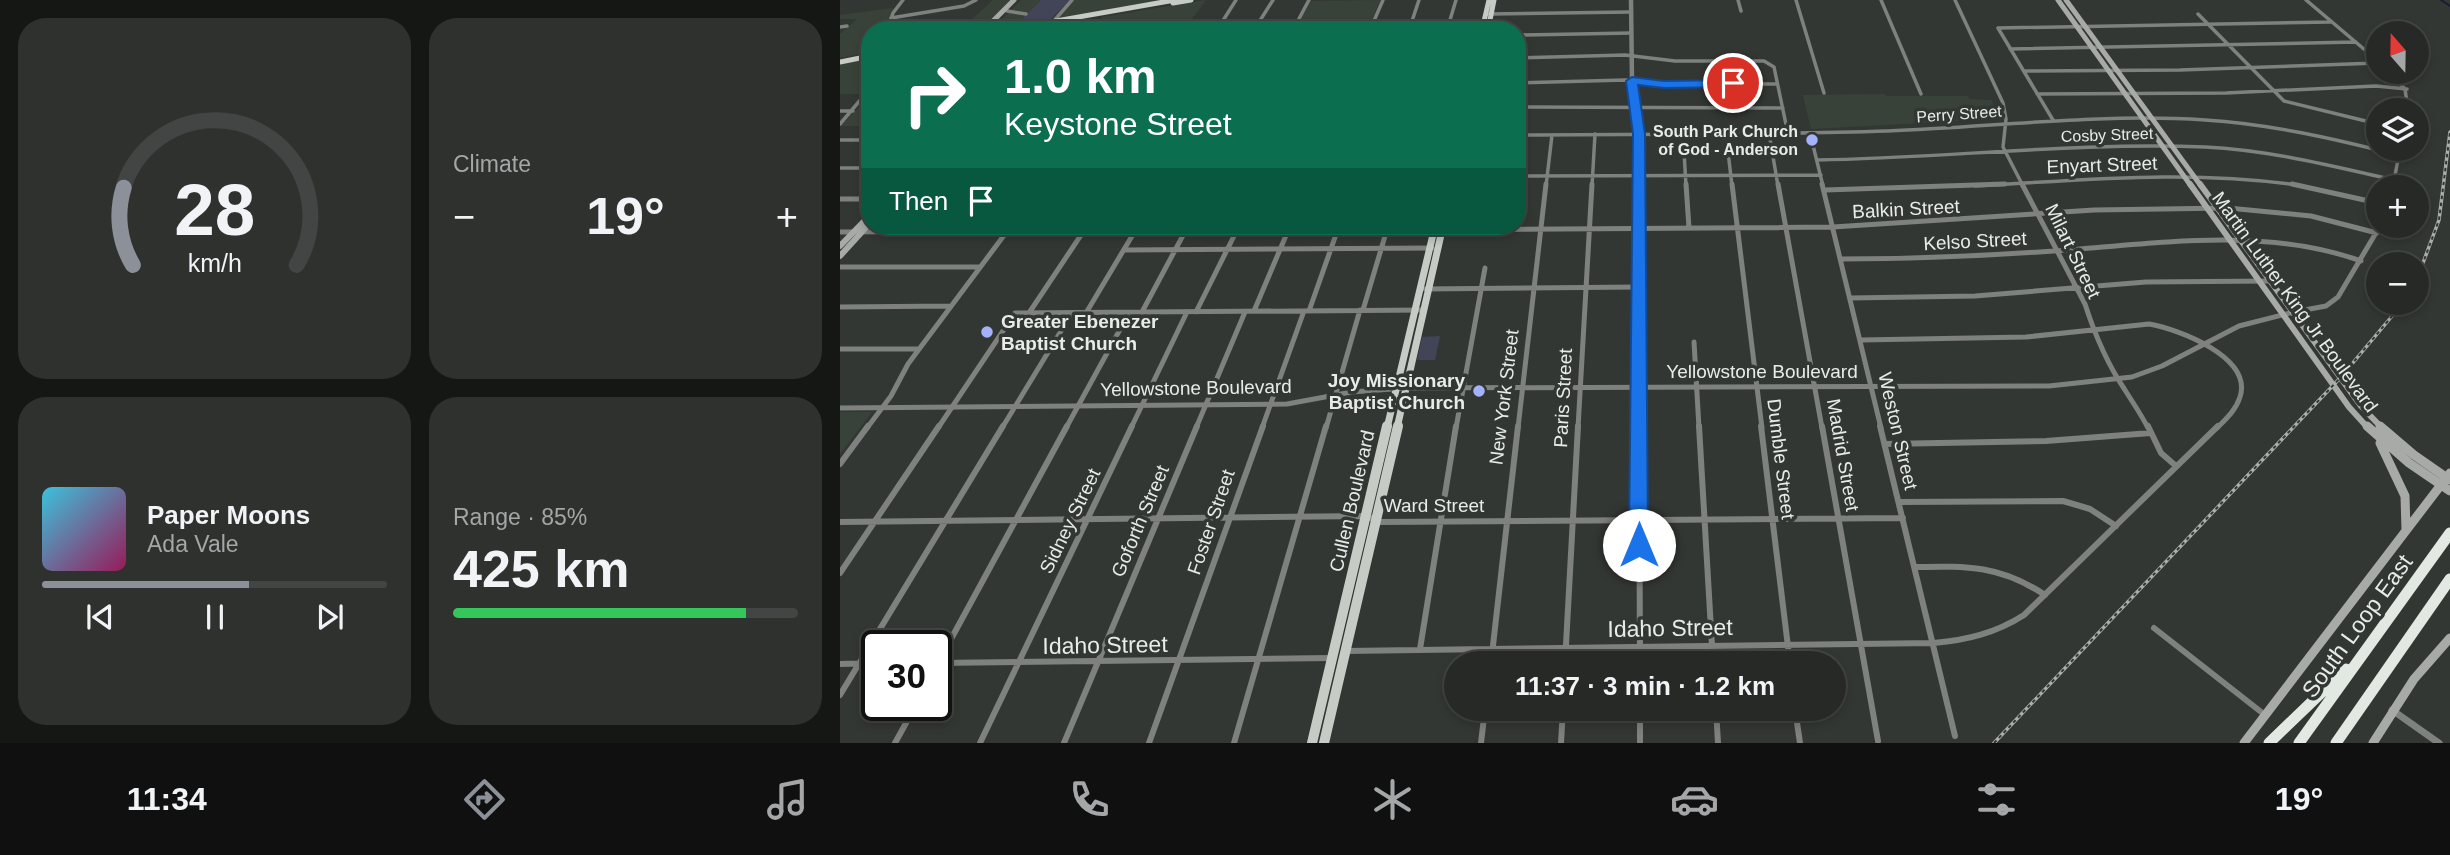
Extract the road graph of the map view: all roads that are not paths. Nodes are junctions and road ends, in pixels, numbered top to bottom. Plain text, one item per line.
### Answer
1 (903, 0) edge
2 (976, 0) edge
3 (1016, 0) edge
4 (1072, 0) edge
5 (1175, 0) edge
6 (1191, 0) edge
7 (1236, 0) edge
8 (1273, 0) edge
9 (1309, 0) edge
10 (1383, 0) edge
11 (1419, 0) edge
12 (1456, 0) edge
13 (1489, 0) edge
14 (1494, 0) edge
15 (1631, 0) edge
16 (1738, 0) edge
17 (1796, 0) edge
18 (1881, 0) edge
19 (1955, 0) edge
20 (2058, 0) edge
21 (2066, 0) edge
22 (2306, 0) edge
23 (1150, 6) junction
24 (2064, 8) junction
25 (2071, 8) junction
26 (1005, 11) junction
27 (1741, 11) dead end
28 (1631, 12) junction
29 (1026, 14) dead end
30 (1489, 14) junction
31 (2198, 14) dead end
32 (891, 18) junction
33 (890, 21) edge
34 (995, 21) edge
35 (1053, 21) edge
36 (1072, 21) edge
37 (1223, 21) edge
38 (1260, 21) edge
39 (1298, 21) edge
40 (1374, 21) edge
41 (1412, 21) edge
42 (1450, 21) edge
43 (1486, 21) edge
44 (1489, 21) edge
45 (2331, 22) junction
46 (2207, 24) junction
47 (847, 26) dead end
48 (840, 27) edge
49 (2078, 27) junction
50 (2086, 27) junction
51 (1631, 33) junction
52 (1526, 35) edge
53 (2356, 42) junction
54 (2227, 44) junction
55 (2010, 48) junction
56 (2092, 48) junction
57 (2101, 48) junction
58 (2366, 51) edge
59 (861, 56) edge
60 (1632, 56) junction
61 (1526, 58) edge
62 (840, 60) edge
63 (1750, 60) joint
64 (2366, 62) edge
65 (2248, 66) junction
66 (2108, 70) junction
67 (2117, 70) junction
68 (2024, 71) junction
69 (1632, 81) junction
70 (1526, 83) edge
71 (1777, 84) junction
72 (2402, 84) edge
73 (2407, 89) junction
74 (2271, 90) junction
75 (1824, 93) dead end
76 (1921, 94) dead end
77 (2037, 94) junction
78 (2125, 94) junction
79 (2134, 94) junction
80 (2410, 98) edge
81 (861, 99) edge
82 (1634, 106) junction
83 (1526, 107) edge
84 (1783, 108) junction
85 (840, 111) edge
86 (853, 111) junction
87 (2144, 119) junction
88 (2153, 119) junction
89 (2053, 120) junction
90 (2366, 121) edge
91 (2005, 123) junction
92 (840, 124) edge
93 (1810, 133) junction
94 (1595, 134) junction
95 (1639, 134) junction
96 (1683, 134) junction
97 (1726, 134) junction
98 (1769, 134) junction
99 (1788, 134) junction
100 (1526, 135) edge
101 (1552, 135) junction
102 (840, 140) edge
103 (861, 140) edge
104 (2162, 146) junction
105 (2173, 146) junction
106 (2366, 148) edge
107 (2006, 152) junction
108 (1817, 160) junction
109 (861, 168) edge
110 (840, 169) edge
111 (1731, 175) junction
112 (1776, 175) junction
113 (1821, 175) junction
114 (2373, 175) edge
115 (1546, 176) junction
116 (1591, 176) junction
117 (1639, 176) junction
118 (1685, 176) junction
119 (2184, 176) junction
120 (2194, 176) junction
121 (1526, 177) edge
122 (2022, 182) junction
123 (1825, 190) junction
124 (840, 199) edge
125 (861, 199) edge
126 (2366, 200) edge
127 (2207, 208) junction
128 (2218, 208) junction
129 (2040, 215) junction
130 (861, 225) edge
131 (1833, 227) junction
132 (1640, 228) junction
133 (1689, 228) junction
134 (1737, 228) junction
135 (1786, 228) junction
136 (1526, 229) edge
137 (1540, 229) junction
138 (1588, 229) junction
139 (2366, 230) edge
140 (840, 232) edge
141 (854, 232) junction
142 (861, 232) edge
143 (861, 233) edge
144 (1004, 235) edge
145 (1081, 235) edge
146 (1133, 235) edge
147 (1183, 235) edge
148 (1235, 235) edge
149 (1286, 235) edge
150 (1336, 235) edge
151 (1386, 235) edge
152 (1437, 235) edge
153 (2374, 238) edge
154 (2231, 242) junction
155 (2242, 242) junction
156 (840, 247) edge
157 (1382, 248) junction
158 (1434, 248) junction
159 (1280, 249) junction
160 (1331, 249) junction
161 (1124, 250) junction
162 (1175, 250) junction
163 (1228, 250) junction
164 (2055, 250) junction
165 (840, 256) edge
166 (1840, 259) junction
167 (2361, 261) junction
168 (840, 267) edge
169 (981, 267) junction
170 (1485, 268) dead end
171 (2260, 281) junction
172 (2271, 281) junction
173 (1640, 287) junction
174 (1480, 288) junction
175 (1533, 288) junction
176 (1584, 288) junction
177 (1425, 289) junction
178 (2076, 289) junction
179 (1850, 298) junction
180 (951, 306) junction
181 (840, 307) edge
182 (1362, 310) junction
183 (1420, 310) junction
184 (1254, 311) junction
185 (1306, 311) junction
186 (1187, 312) junction
187 (1196, 312) junction
188 (1245, 312) junction
189 (2294, 312) junction
190 (1029, 313) junction
191 (1072, 313) junction
192 (1086, 313) junction
193 (1129, 313) junction
194 (1142, 313) junction
195 (2283, 314) junction
196 (2095, 331) junction
197 (1861, 341) junction
198 (1694, 342) dead end
199 (2205, 344) junction
200 (840, 349) edge
201 (919, 349) junction
202 (2337, 372) junction
203 (2325, 373) junction
204 (2119, 379) junction
205 (1756, 387) junction
206 (1815, 387) junction
207 (1871, 387) junction
208 (1401, 388) junction
209 (1580, 388) junction
210 (1639, 388) junction
211 (1696, 388) junction
212 (1462, 389) junction
213 (1521, 389) junction
214 (1336, 396) junction
215 (1269, 404) junction
216 (1142, 405) junction
217 (1205, 405) junction
218 (1015, 406) junction
219 (1078, 406) junction
220 (2361, 406) junction
221 (882, 407) junction
222 (951, 407) junction
223 (2349, 407) junction
224 (840, 408) edge
225 (2151, 433) junction
226 (2376, 437) junction
227 (1885, 444) junction
228 (840, 464) edge
229 (2176, 466) junction
230 (2447, 479) edge
231 (2450, 491) edge
232 (1899, 502) junction
233 (1300, 517) junction
234 (1903, 517) junction
235 (1159, 518) junction
236 (1229, 518) junction
237 (1838, 518) junction
238 (1089, 519) junction
239 (1371, 519) junction
240 (1705, 519) junction
241 (1772, 519) junction
242 (1574, 520) junction
243 (1638, 520) junction
244 (875, 521) junction
245 (947, 521) junction
246 (1015, 521) junction
247 (1506, 521) junction
248 (840, 522) edge
249 (1440, 522) junction
250 (2116, 526) junction
251 (2450, 533) edge
252 (2405, 535) junction
253 (1915, 567) junction
254 (840, 573) edge
255 (2450, 579) edge
256 (1356, 583) junction
257 (2045, 595) junction
258 (2154, 628) dead end
259 (952, 637) edge
260 (2450, 638) edge
261 (1861, 643) junction
262 (1934, 643) junction
263 (1712, 644) junction
264 (1787, 645) junction
265 (1640, 646) junction
266 (1566, 647) junction
267 (1492, 648) junction
268 (1420, 649) junction
269 (1347, 650) junction
270 (1492, 651) edge
271 (1566, 651) edge
272 (1640, 651) edge
273 (1712, 651) edge
274 (1788, 651) edge
275 (2362, 654) junction
276 (1334, 657) junction
277 (1258, 660) junction
278 (1179, 661) junction
279 (1097, 662) junction
280 (840, 664) edge
281 (859, 664) junction
282 (1018, 664) junction
283 (952, 665) edge
284 (840, 695) edge
285 (2392, 710) junction
286 (2265, 715) junction
287 (907, 721) edge
288 (1484, 721) edge
289 (1562, 721) edge
290 (1640, 721) edge
291 (1717, 721) edge
292 (1797, 721) edge
293 (1955, 736) dead end
294 (1878, 741) dead end
295 (895, 743) edge
296 (980, 743) edge
297 (1064, 743) edge
298 (1149, 743) edge
299 (1234, 743) edge
300 (1312, 743) edge
301 (1324, 743) edge
302 (1481, 743) edge
303 (1561, 743) edge
304 (1640, 743) edge
305 (1718, 743) edge
306 (1800, 743) edge
307 (2244, 743) edge
308 (2269, 743) edge
309 (2299, 743) edge
310 (2336, 743) edge
311 (2373, 743) edge
312 (2439, 743) edge

1 - 32 street
2 - 32 street
3 - 26 main road
4 - 35 street
5 - 23 main road
6 - 23 main road
7 - 37 street
8 - 38 street
9 - 39 street
10 - 40 street
11 - 41 street
12 - 42 street
13 - 30 main road
14 - 30 main road
15 - 28 street
16 - 27 street
17 - 75 street
18 - 76 street
19 - 91 street, Milart Street
20 - 24 main road, Martin Luther King Jr Boulevard
21 - 25 main road, Martin Luther King Jr Boulevard
22 - 45 street
23 - 36 main road
24 - 25 main road
24 - 49 main road, Martin Luther King Jr Boulevard
25 - 50 main road, Martin Luther King Jr Boulevard
26 - 29 street
26 - 34 main road
28 - 30 street
28 - 51 street
30 - 43 main road
30 - 44 main road
31 - 46 street
32 - 33 street
45 - 46 street
45 - 53 street
46 - 50 street
46 - 54 street
47 - 48 street
49 - 50 street
49 - 55 street
49 - 56 main road, Martin Luther King Jr Boulevard
50 - 57 main road, Martin Luther King Jr Boulevard
51 - 52 street
51 - 60 street
53 - 54 street
53 - 58 street
54 - 57 street
54 - 65 street
55 - 56 street
55 - 68 street
56 - 57 street
56 - 66 main road, Martin Luther King Jr Boulevard
57 - 67 main road, Martin Luther King Jr Boulevard
59 - 62 main road
60 - 61 street
60 - 63 street
60 - 69 street
63 - 71 street
64 - 65 street
65 - 67 street
65 - 74 street
66 - 67 street
66 - 68 street
66 - 78 main road, Martin Luther King Jr Boulevard
67 - 79 main road, Martin Luther King Jr Boulevard
68 - 77 street
69 - 70 street
69 - 71 street
69 - 82 street
71 - 84 street
72 - 73 street
73 - 74 street
73 - 80 street
74 - 79 street
74 - 90 street
77 - 78 street
77 - 89 street
78 - 79 street
78 - 87 main road, Martin Luther King Jr Boulevard
79 - 88 main road, Martin Luther King Jr Boulevard
81 - 86 street
82 - 83 street
82 - 84 street
82 - 95 street
84 - 99 street
85 - 86 street
86 - 92 street
87 - 88 street, Perry Street
87 - 89 street, Perry Street
87 - 104 main road, Martin Luther King Jr Boulevard
88 - 105 main road, Martin Luther King Jr Boulevard
88 - 106 street, Perry Street
89 - 91 street, Perry Street
91 - 93 street, Perry Street
91 - 107 street, Milart Street
93 - 99 street, Perry Street
93 - 108 street, Weston Street
94 - 95 street, Perry Street
94 - 101 street, Perry Street
94 - 116 street, Paris Street
95 - 96 street, Perry Street
95 - 117 street
96 - 97 street, Perry Street
96 - 118 street
97 - 98 street, Perry Street
97 - 111 street, Dumble Street
98 - 99 street, Perry Street
98 - 112 street, Madrid Street
100 - 101 street, Perry Street
101 - 115 street, New York Street
102 - 103 street
104 - 105 street, Cosby Street
104 - 107 street, Cosby Street
104 - 119 main road, Martin Luther King Jr Boulevard
105 - 114 street, Cosby Street
105 - 120 main road, Martin Luther King Jr Boulevard
107 - 108 street, Cosby Street
107 - 122 street, Milart Street
108 - 113 street, Weston Street
109 - 110 street
111 - 112 street
111 - 118 street
111 - 134 street, Dumble Street
112 - 113 street
112 - 135 street, Madrid Street
113 - 123 street, Weston Street
115 - 116 street
115 - 121 street
115 - 137 street, New York Street
116 - 117 street
116 - 138 street, Paris Street
117 - 118 street
117 - 132 street
118 - 133 street
119 - 120 street, Enyart Street
119 - 122 street, Enyart Street
119 - 127 main road, Martin Luther King Jr Boulevard
120 - 126 street, Enyart Street
120 - 128 main road, Martin Luther King Jr Boulevard
122 - 123 street, Enyart Street
122 - 129 street, Milart Street
123 - 131 street, Weston Street
124 - 125 street
127 - 128 street, Balkin Street
127 - 129 street, Balkin Street
127 - 154 main road, Martin Luther King Jr Boulevard
128 - 139 street, Balkin Street
128 - 155 main road, Martin Luther King Jr Boulevard
129 - 131 street, Balkin Street
129 - 164 street, Milart Street
130 - 141 main road
131 - 135 street, Balkin Street
131 - 166 street, Weston Street
132 - 133 street, Balkin Street
132 - 138 street, Balkin Street
132 - 173 street
133 - 134 street, Balkin Street
134 - 135 street, Balkin Street
134 - 205 street, Dumble Street
135 - 206 street, Madrid Street
136 - 137 street, Balkin Street
137 - 138 street, Balkin Street
137 - 175 street, New York Street
138 - 176 street, Paris Street
140 - 141 street
141 - 142 street
141 - 156 main road
143 - 165 main road
144 - 169 street
145 - 190 street
146 - 161 street
147 - 162 street
148 - 163 street
149 - 159 street
150 - 160 street, Foster Street
151 - 157 street
152 - 158 main road, Cullen Boulevard
153 - 167 street
154 - 155 street, Kelso Street
154 - 164 street, Kelso Street
154 - 171 main road, Martin Luther King Jr Boulevard
155 - 167 street, Kelso Street
155 - 172 main road, Martin Luther King Jr Boulevard
157 - 158 street
157 - 160 street
157 - 182 street
158 - 177 main road, Cullen Boulevard
159 - 160 street
159 - 163 street
159 - 184 street
160 - 185 street, Foster Street
161 - 162 street
161 - 192 street
162 - 163 street
162 - 194 street
163 - 187 street
164 - 166 street, Kelso Street
164 - 178 street, Milart Street
166 - 179 street, Weston Street
167 - 189 street
168 - 169 street
169 - 180 street
170 - 174 street
171 - 172 street
171 - 178 street
171 - 195 main road, Martin Luther King Jr Boulevard
172 - 189 main road, Martin Luther King Jr Boulevard
173 - 176 street
173 - 210 street
174 - 175 street
174 - 177 street
174 - 212 street
175 - 176 street
175 - 213 street, New York Street
176 - 209 street, Paris Street
177 - 183 main road, Cullen Boulevard
178 - 179 street
178 - 196 street, Milart Street
179 - 197 street, Weston Street
180 - 181 street
180 - 201 street
182 - 183 street
182 - 185 street
182 - 214 street
183 - 208 main road, Cullen Boulevard
184 - 185 street
184 - 188 street
185 - 215 street, Foster Street
186 - 187 street
186 - 194 street
186 - 216 street, Sidney Street
187 - 188 street
188 - 217 street, Goforth Street
189 - 195 street, Yellowstone Boulevard
189 - 202 main road, Martin Luther King Jr Boulevard
190 - 191 street
190 - 222 street
191 - 192 street
191 - 218 street
192 - 193 street
193 - 194 street
193 - 219 street
195 - 199 street, Yellowstone Boulevard
195 - 203 main road, Martin Luther King Jr Boulevard
196 - 197 street
196 - 199 street
196 - 204 street, Milart Street
197 - 207 street, Weston Street
198 - 211 street
199 - 204 street, Yellowstone Boulevard
199 - 229 street, Idaho Street
200 - 201 street
201 - 221 street
202 - 203 main road
202 - 220 main road, Martin Luther King Jr Boulevard
203 - 223 main road, Martin Luther King Jr Boulevard
204 - 207 street, Yellowstone Boulevard
204 - 225 street, Milart Street
205 - 206 street, Yellowstone Boulevard
205 - 211 street, Yellowstone Boulevard
205 - 241 street, Dumble Street
206 - 207 street, Yellowstone Boulevard
206 - 237 street, Madrid Street
207 - 227 street, Weston Street
208 - 212 street, Yellowstone Boulevard
208 - 214 street, Yellowstone Boulevard
208 - 239 main road, Cullen Boulevard
209 - 210 street, Yellowstone Boulevard
209 - 213 street, Yellowstone Boulevard
209 - 242 street, Paris Street
210 - 211 street, Yellowstone Boulevard
210 - 243 street
211 - 240 street
212 - 213 street, Yellowstone Boulevard
212 - 249 street
213 - 247 street, New York Street
214 - 215 street, Yellowstone Boulevard
214 - 233 street
215 - 217 street, Yellowstone Boulevard
215 - 236 street, Foster Street
216 - 217 street, Yellowstone Boulevard
216 - 219 street, Yellowstone Boulevard
216 - 238 street, Sidney Street
217 - 235 street, Goforth Street
218 - 219 street, Yellowstone Boulevard
218 - 222 street, Yellowstone Boulevard
218 - 245 street
219 - 246 street
220 - 223 main road
220 - 230 main road, Martin Luther King Jr Boulevard
221 - 222 street, Yellowstone Boulevard
221 - 224 street, Yellowstone Boulevard
221 - 228 street
222 - 244 street
223 - 226 main road, Martin Luther King Jr Boulevard
225 - 227 street
225 - 229 street, Milart Street
226 - 230 main road, Martin Luther King Jr Boulevard
226 - 252 main road
227 - 232 street, Weston Street
229 - 250 street, Idaho Street
230 - 231 main road, Martin Luther King Jr Boulevard
230 - 252 main road
232 - 234 street, Weston Street
232 - 250 street
233 - 236 street, Ward Street
233 - 239 street, Ward Street
233 - 277 street
234 - 237 street, Ward Street
234 - 253 street, Weston Street
235 - 236 street, Ward Street
235 - 238 street, Ward Street
235 - 279 street, Goforth Street
236 - 278 street, Foster Street
237 - 241 street, Ward Street
237 - 261 street, Madrid Street
238 - 246 street, Ward Street
238 - 282 street, Sidney Street
239 - 249 street, Ward Street
239 - 256 main road, Cullen Boulevard
240 - 241 street, Ward Street
240 - 243 street, Ward Street
240 - 263 street
241 - 264 street, Dumble Street
242 - 243 street, Ward Street
242 - 247 street, Ward Street
242 - 266 street, Paris Street
243 - 265 street
244 - 245 street, Ward Street
244 - 248 street, Ward Street
244 - 254 street
245 - 246 street, Ward Street
245 - 281 street
246 - 259 street
247 - 249 street, Ward Street
247 - 267 street, New York Street
249 - 268 street
250 - 257 street, Idaho Street
251 - 275 highway, South Loop East
252 - 286 main road
253 - 257 street
253 - 262 street, Weston Street
255 - 310 highway
256 - 269 main road, Cullen Boulevard
256 - 276 main road, Cullen Boulevard
257 - 262 street, Idaho Street
258 - 286 street
260 - 285 main road
261 - 262 street, Idaho Street
261 - 264 street, Idaho Street
261 - 294 street, Madrid Street
262 - 293 street, Weston Street
263 - 264 street, Idaho Street
263 - 265 street, Idaho Street
263 - 273 street
264 - 274 street, Dumble Street
265 - 266 street, Idaho Street
265 - 272 street
266 - 267 street, Idaho Street
266 - 271 street, Paris Street
267 - 268 street, Idaho Street
267 - 270 street, New York Street
268 - 269 street, Idaho Street
269 - 276 street, Idaho Street
269 - 301 main road, Cullen Boulevard
275 - 308 highway
275 - 309 highway, South Loop East
276 - 277 street, Idaho Street
276 - 300 main road, Cullen Boulevard
277 - 278 street, Idaho Street
277 - 299 street
278 - 279 street, Idaho Street
278 - 298 street, Foster Street
279 - 282 street, Idaho Street
279 - 297 street, Goforth Street
280 - 281 street
281 - 284 street
282 - 283 street, Idaho Street
282 - 296 street, Sidney Street
285 - 311 main road
285 - 312 street
286 - 307 main road
287 - 295 street
288 - 302 street
289 - 303 street
290 - 304 street
291 - 305 street
292 - 306 street

